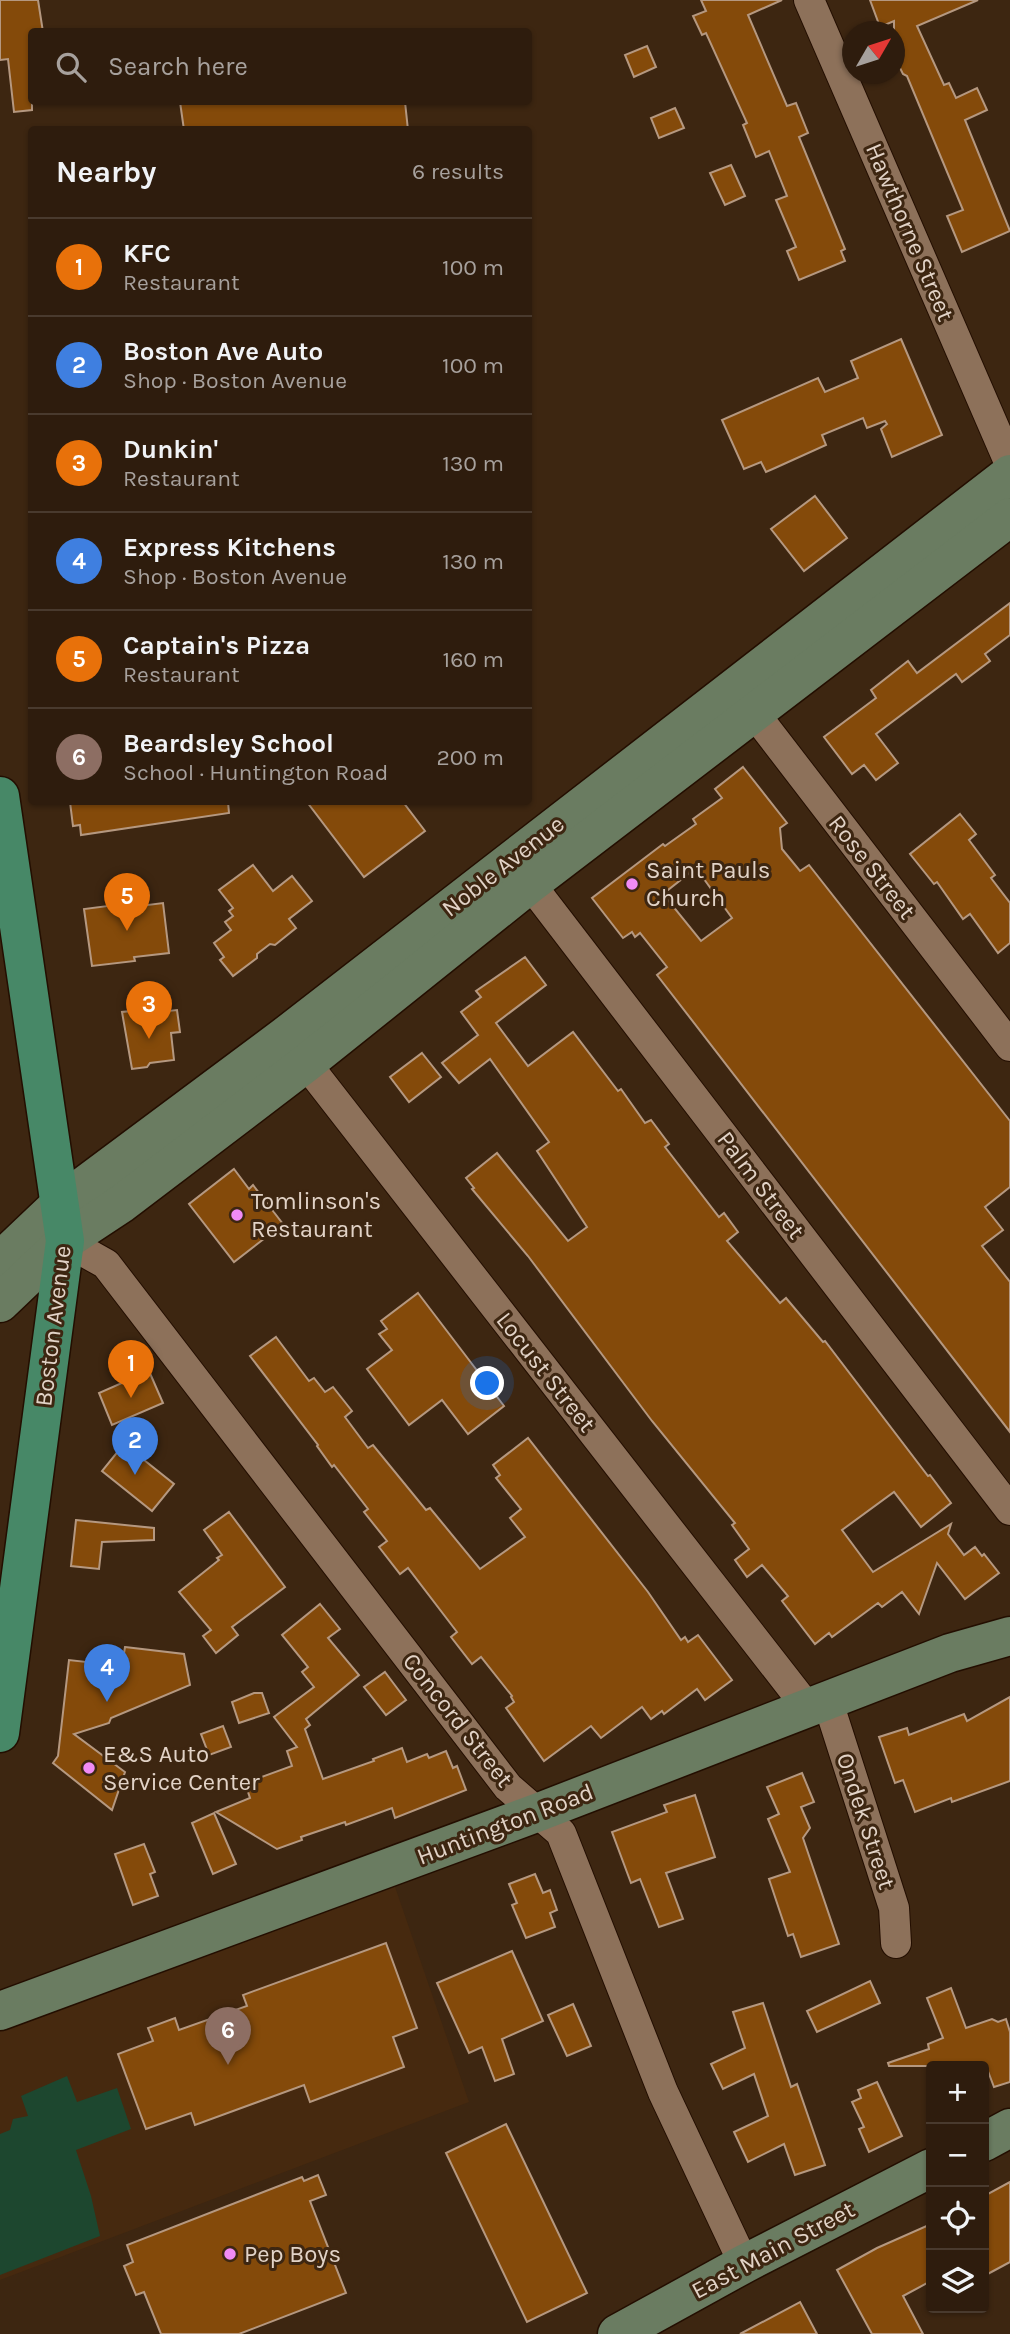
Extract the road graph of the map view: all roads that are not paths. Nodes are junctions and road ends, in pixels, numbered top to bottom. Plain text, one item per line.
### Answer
1 (809, 0) edge
2 (1010, 464) edge
3 (1010, 474) edge
4 (1010, 517) edge
5 (745, 701) junction
6 (0, 796) edge
7 (521, 872) junction
8 (1010, 1046) edge
9 (295, 1050) junction
10 (61, 1203) junction
11 (65, 1241) junction
12 (0, 1261) edge
13 (0, 1303) edge
14 (1010, 1510) edge
15 (1010, 1636) edge
16 (817, 1703) junction
17 (0, 1733) edge
18 (539, 1812) junction
19 (896, 1943) dead end
20 (0, 2011) edge
21 (1010, 2128) edge
22 (989, 2139) edge
23 (926, 2171) edge
24 (744, 2264) junction
25 (617, 2334) edge

1 - 2 street, Hawthorne Street
3 - 5 main road, Noble Avenue
4 - 5 main road, Noble Avenue
5 - 7 main road, Noble Avenue
5 - 8 street, Rose Street
6 - 10 main road, Boston Avenue
7 - 9 main road, Noble Avenue
7 - 14 street, Palm Street
9 - 10 main road, Noble Avenue
9 - 11 main road, Noble Avenue
9 - 16 street, Locust Street
10 - 11 main road, Boston Avenue
10 - 12 main road, Noble Avenue
11 - 13 main road, Noble Avenue
11 - 17 main road, Boston Avenue
11 - 18 street, Concord Street
15 - 16 main road, Huntington Road
16 - 18 main road, Huntington Road
16 - 19 street, Ondek Street
18 - 20 main road, Huntington Road
18 - 24 street, Concord Street
21 - 22 main road
23 - 24 main road, East Main Street
24 - 25 main road, East Main Street

